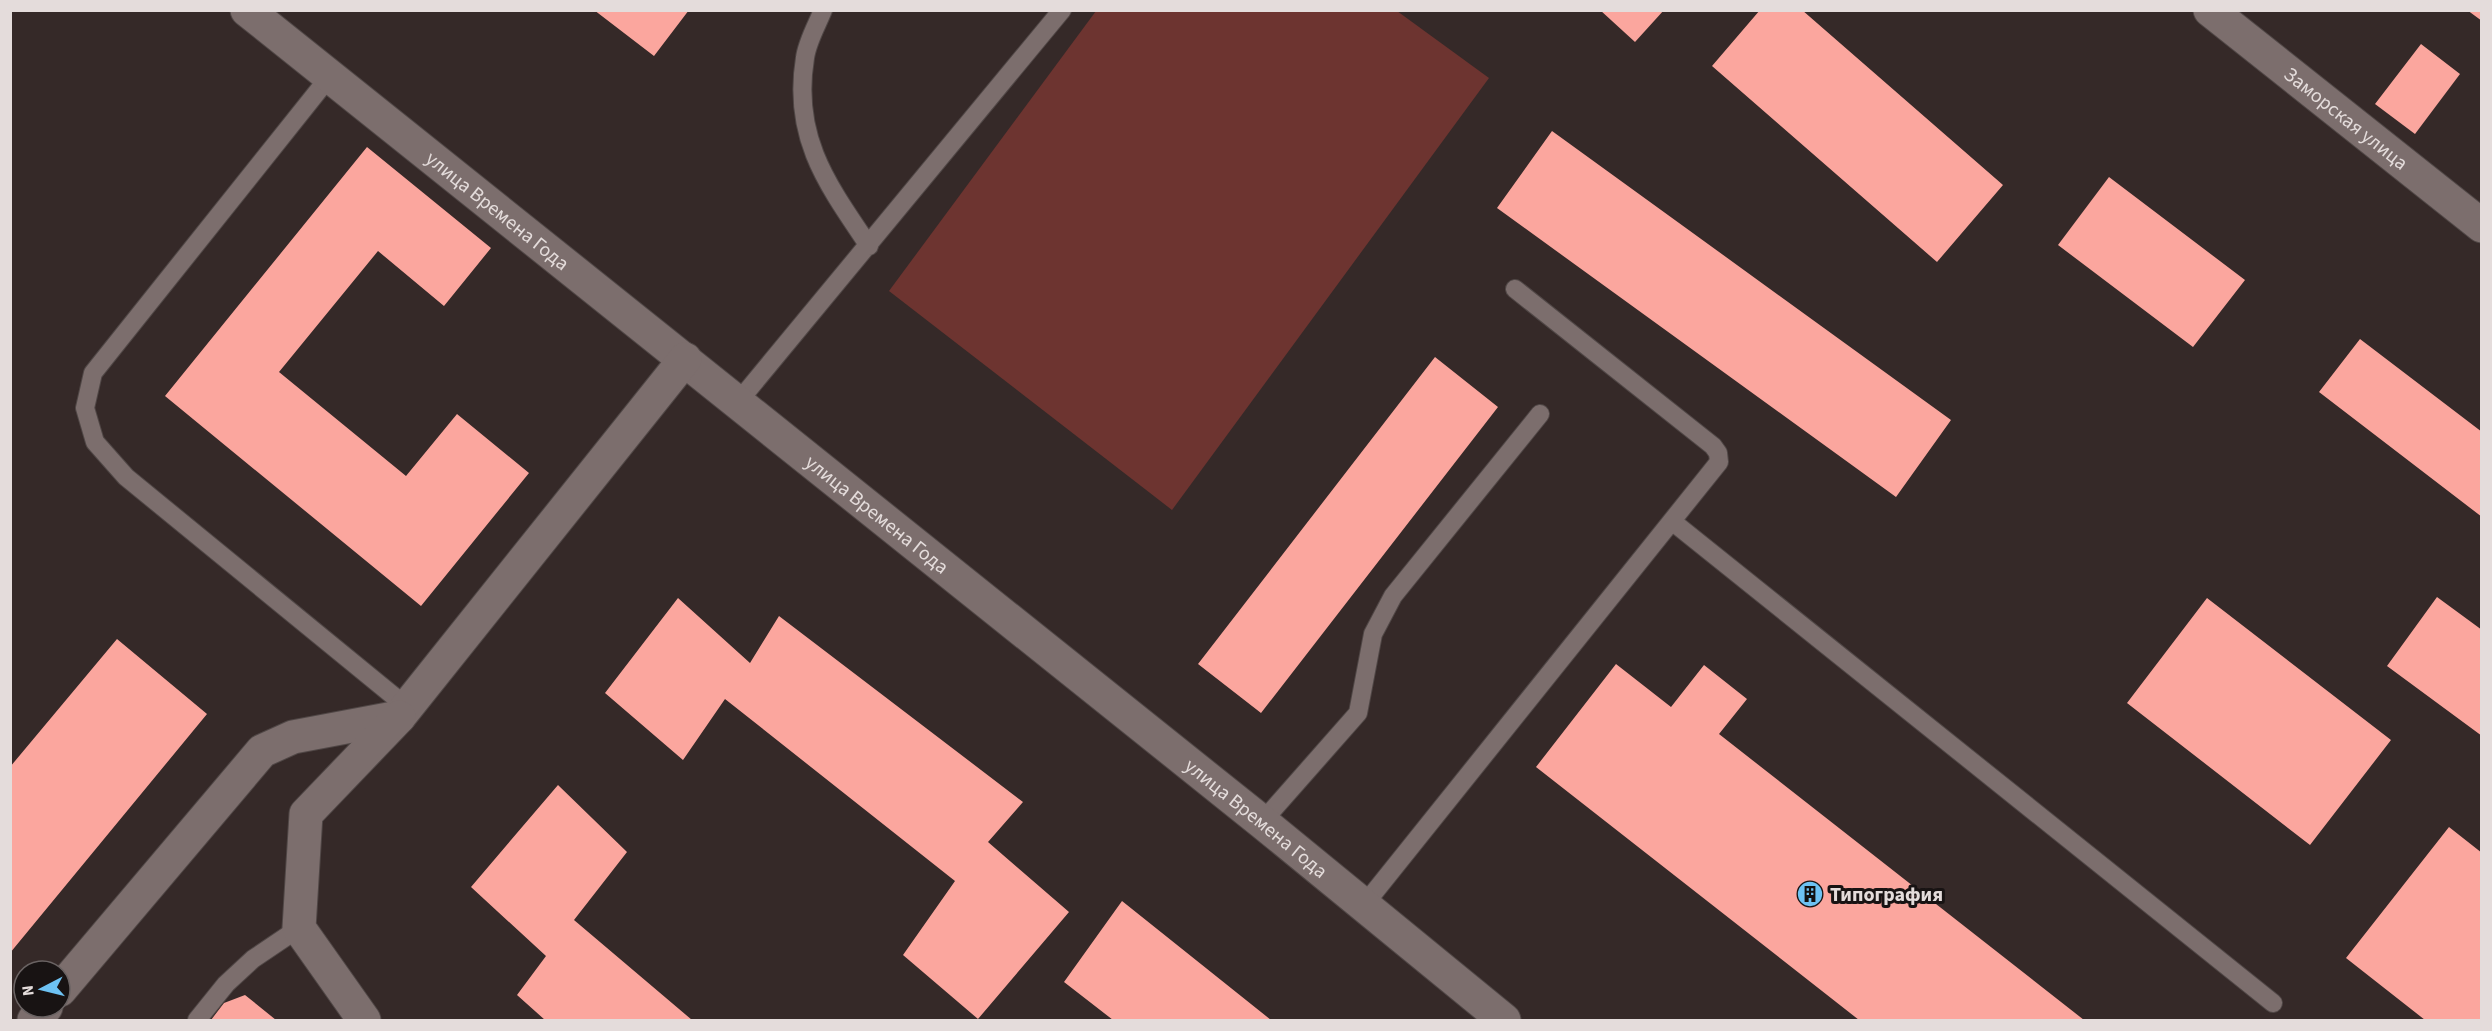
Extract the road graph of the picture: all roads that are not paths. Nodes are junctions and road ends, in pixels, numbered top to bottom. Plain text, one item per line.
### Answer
1 (247, 10) edge
2 (823, 10) edge
3 (1062, 10) edge
4 (2210, 10) edge
5 (330, 76) junction
6 (2481, 226) edge
7 (869, 246) junction
8 (1515, 289) dead end
9 (685, 359) junction
10 (738, 402) junction
11 (1540, 414) dead end
12 (1673, 522) junction
13 (403, 712) junction
14 (1262, 822) junction
15 (1364, 905) junction
16 (299, 928) junction
17 (72, 976) edge
18 (2273, 1003) dead end
19 (197, 1020) edge
20 (364, 1020) edge
21 (1504, 1020) edge

1 - 5 street, улица Времена Года
2 - 7 lane
3 - 7 lane
4 - 6 street, Заморская улица
5 - 9 street, улица Времена Года
5 - 13 lane
7 - 10 lane
8 - 12 lane
9 - 10 street, улица Времена Года
9 - 13 street
10 - 14 street, улица Времена Года
11 - 14 lane
12 - 15 lane
12 - 18 lane
13 - 16 street
13 - 17 street
14 - 15 street, улица Времена Года
15 - 21 street, улица Времена Года
16 - 19 lane
16 - 20 street

